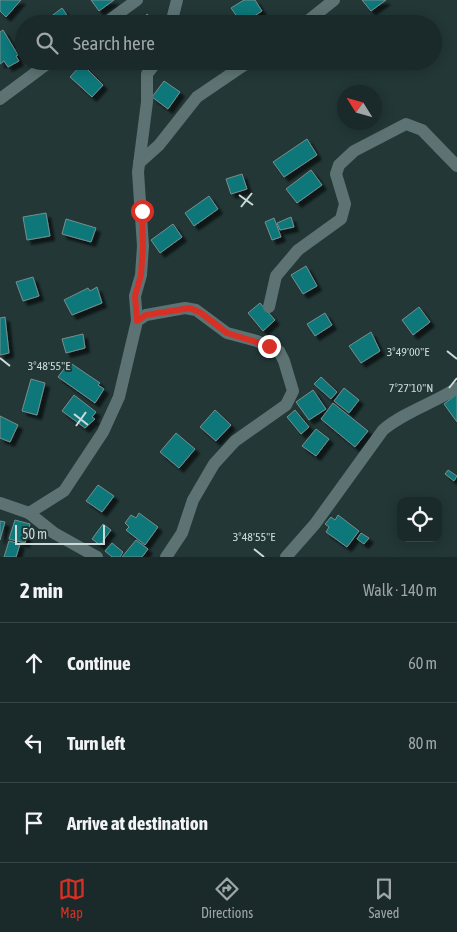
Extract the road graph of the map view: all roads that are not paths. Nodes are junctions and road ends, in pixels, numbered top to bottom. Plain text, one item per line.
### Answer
1 (137, 0) edge
2 (177, 0) edge
3 (334, 0) edge
4 (116, 15) edge
5 (173, 15) edge
6 (315, 15) edge
7 (39, 70) edge
8 (150, 70) edge
9 (237, 70) edge
10 (0, 99) edge
11 (139, 163) junction
12 (457, 166) edge
13 (269, 307) dead end
14 (137, 321) junction
15 (457, 388) edge
16 (0, 503) edge
17 (28, 513) junction
18 (97, 557) edge
19 (166, 557) edge
20 (286, 557) edge

1 - 4 street
2 - 5 street
3 - 6 street
7 - 10 street
8 - 11 street
9 - 11 street
11 - 14 street
12 - 13 street
14 - 17 street
14 - 19 street
15 - 20 street
16 - 17 street
17 - 18 street

